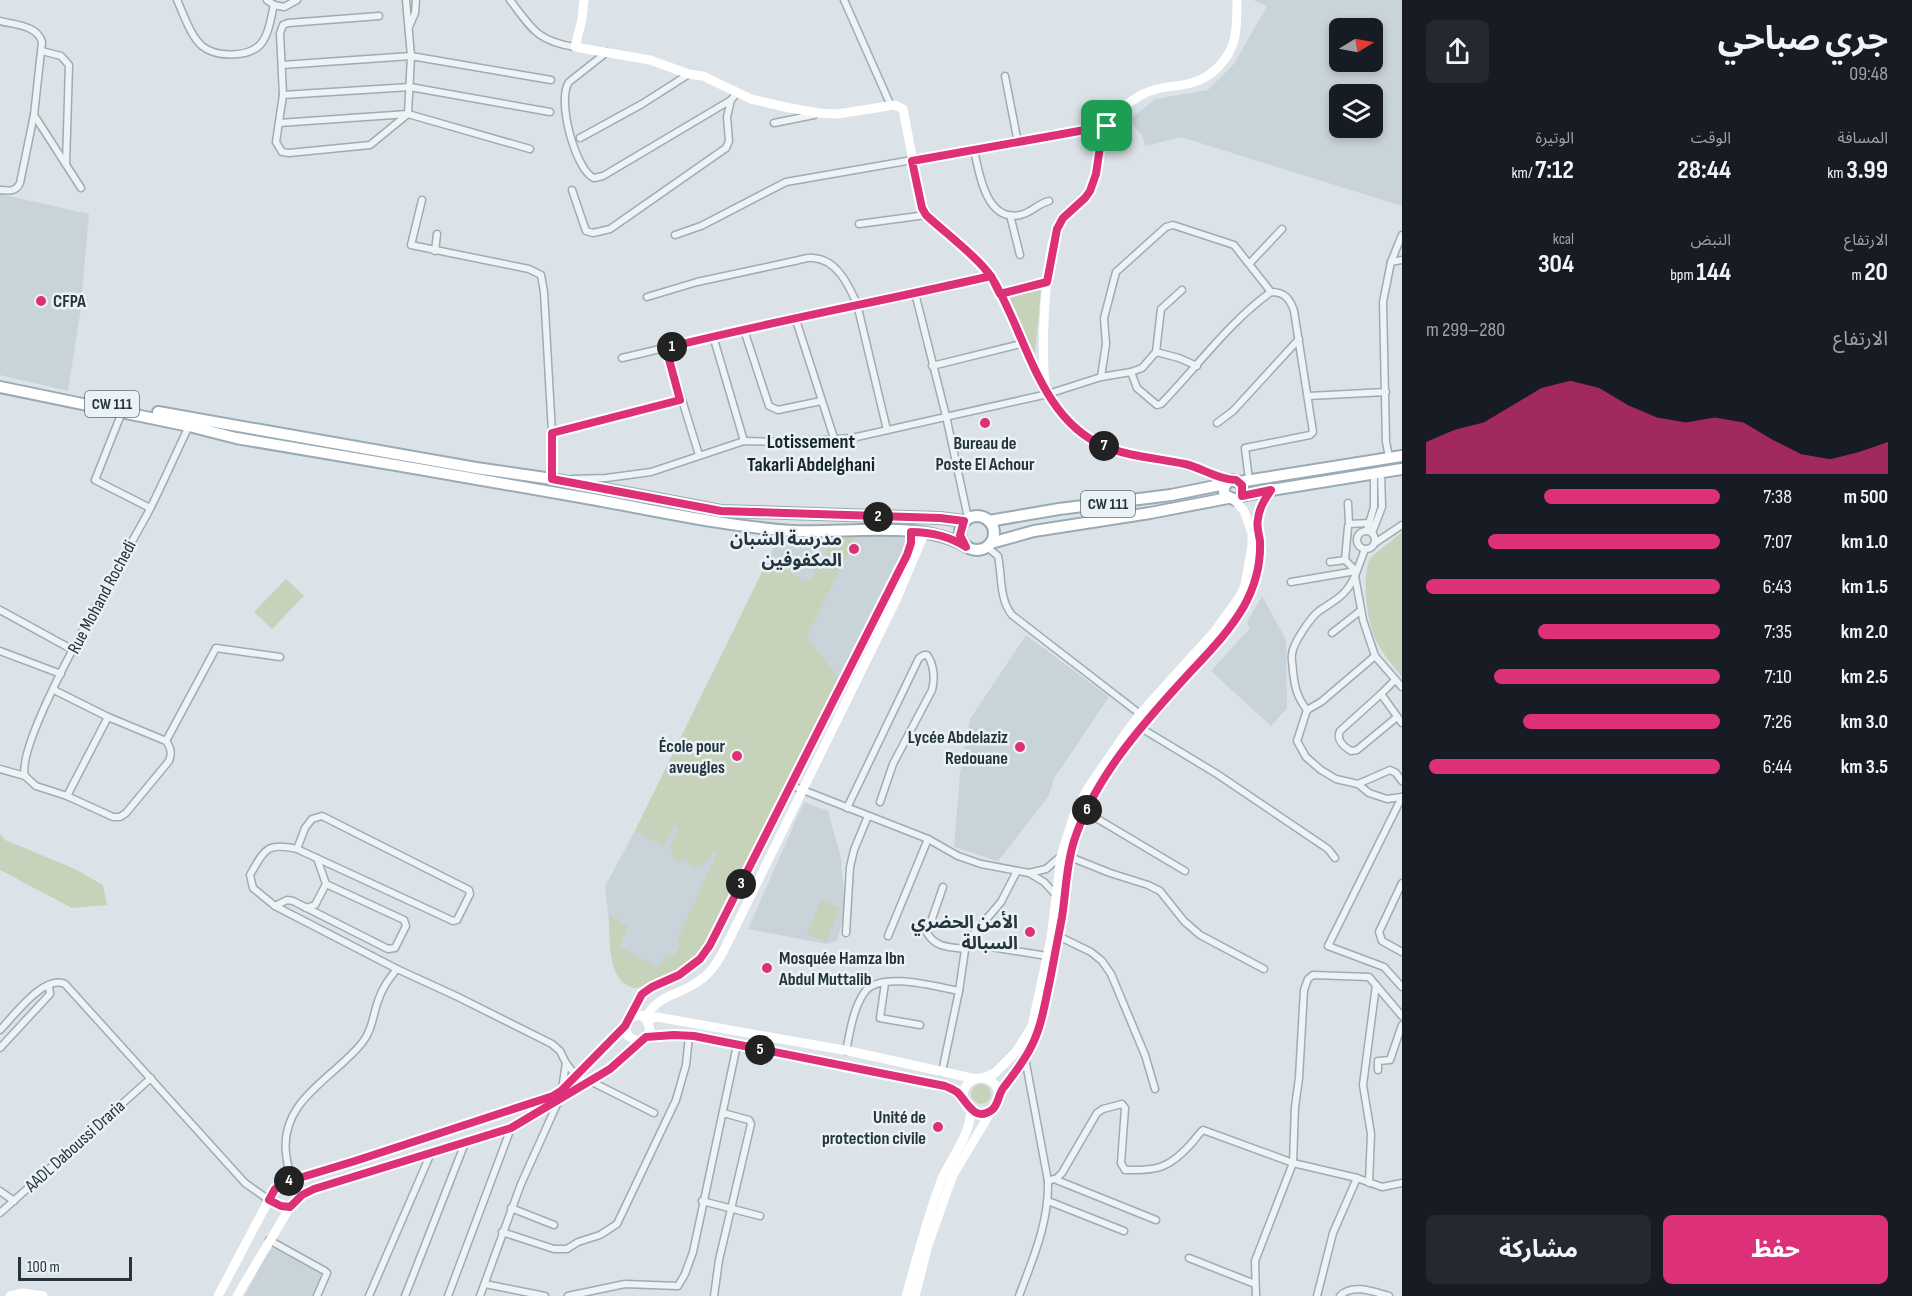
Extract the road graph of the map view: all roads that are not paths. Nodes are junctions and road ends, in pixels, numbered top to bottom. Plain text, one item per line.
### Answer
1 (177, 0) edge
2 (267, 0) edge
3 (297, 0) edge
4 (406, 0) edge
5 (416, 0) edge
6 (510, 0) edge
7 (584, 0) edge
8 (844, 0) edge
9 (1237, 0) edge
10 (274, 5) junction
11 (380, 16) dead end
12 (0, 21) edge
13 (408, 27) junction
14 (575, 46) junction
15 (42, 51) junction
16 (606, 52) junction
17 (411, 56) junction
18 (282, 65) junction
19 (689, 74) junction
20 (1005, 76) dead end
21 (551, 80) dead end
22 (410, 87) junction
23 (283, 95) junction
24 (734, 96) junction
25 (891, 105) junction
26 (550, 112) dead end
27 (408, 114) junction
28 (819, 114) junction
29 (34, 115) junction
30 (279, 123) junction
31 (774, 123) dead end
32 (1107, 126) junction
33 (580, 138) dead end
34 (1017, 143) junction
35 (530, 149) dead end
36 (974, 150) junction
37 (912, 161) junction
38 (66, 164) junction
39 (81, 189) dead end
40 (0, 190) edge
41 (572, 190) dead end
42 (422, 200) dead end
43 (1049, 201) dead end
44 (926, 215) junction
45 (1010, 215) junction
46 (859, 224) dead end
47 (1282, 229) dead end
48 (437, 234) dead end
49 (1402, 235) edge
50 (675, 236) dead end
51 (435, 251) junction
52 (1020, 255) dead end
53 (1402, 260) edge
54 (1391, 262) junction
55 (1250, 263) junction
56 (991, 276) junction
57 (1047, 282) junction
58 (1182, 290) dead end
59 (1271, 292) junction
60 (915, 293) junction
61 (1000, 294) junction
62 (647, 297) dead end
63 (857, 304) junction
64 (795, 317) junction
65 (744, 330) junction
66 (713, 336) junction
67 (1299, 339) junction
68 (1025, 343) junction
69 (666, 348) junction
70 (1156, 352) junction
71 (622, 358) dead end
72 (932, 366) junction
73 (1197, 366) junction
74 (1131, 372) junction
75 (1101, 377) junction
76 (0, 381) edge
77 (0, 387) edge
78 (1386, 392) junction
79 (1048, 394) junction
80 (1308, 396) junction
81 (680, 400) junction
82 (821, 401) junction
83 (122, 411) junction
84 (946, 416) junction
85 (1217, 423) dead end
86 (189, 426) junction
87 (887, 430) junction
88 (552, 433) junction
89 (834, 438) junction
90 (744, 441) junction
91 (699, 455) junction
92 (1402, 456) edge
93 (1389, 457) junction
94 (1402, 470) edge
95 (1378, 472) junction
96 (552, 479) junction
97 (1236, 482) junction
98 (1271, 490) junction
99 (1235, 498) junction
100 (1348, 503) dead end
101 (150, 508) junction
102 (966, 519) junction
103 (989, 521) junction
104 (1370, 523) junction
105 (1349, 524) junction
106 (1402, 525) edge
107 (911, 532) junction
108 (925, 532) junction
109 (1370, 532) junction
110 (1375, 543) junction
111 (989, 545) junction
112 (966, 547) junction
113 (1365, 549) junction
114 (1345, 560) junction
115 (1330, 562) dead end
116 (1355, 574) junction
117 (1291, 582) dead end
118 (0, 610) edge
119 (1360, 611) junction
120 (1332, 633) dead end
121 (73, 650) junction
122 (0, 651) edge
123 (1375, 656) junction
124 (280, 657) dead end
125 (61, 674) junction
126 (1395, 680) junction
127 (1402, 687) edge
128 (54, 690) junction
129 (1381, 694) junction
130 (1307, 710) junction
131 (1140, 714) junction
132 (108, 717) junction
133 (1397, 717) junction
134 (1402, 723) edge
135 (1141, 728) junction
136 (166, 741) junction
137 (0, 770) edge
138 (24, 774) junction
139 (1402, 781) edge
140 (1358, 784) junction
141 (790, 785) junction
142 (803, 790) junction
143 (67, 796) junction
144 (879, 802) dead end
145 (847, 808) junction
146 (1086, 812) junction
147 (868, 816) junction
148 (928, 839) junction
149 (297, 849) junction
150 (1066, 857) junction
151 (317, 858) junction
152 (1335, 858) dead end
153 (1017, 871) junction
154 (1185, 871) dead end
155 (1029, 873) junction
156 (1402, 883) edge
157 (326, 884) junction
158 (943, 887) dead end
159 (1057, 895) junction
160 (276, 906) junction
161 (306, 908) junction
162 (846, 933) dead end
163 (888, 936) dead end
164 (1058, 936) junction
165 (966, 946) junction
166 (1402, 952) edge
167 (1047, 956) junction
168 (397, 969) junction
169 (1264, 969) dead end
170 (885, 982) junction
171 (1376, 984) junction
172 (1401, 984) edge
173 (49, 986) junction
174 (959, 991) junction
175 (1402, 1016) edge
176 (646, 1019) junction
177 (626, 1022) junction
178 (920, 1025) dead end
179 (1402, 1025) edge
180 (0, 1030) edge
181 (689, 1036) junction
182 (646, 1037) junction
183 (738, 1046) junction
184 (0, 1048) edge
185 (846, 1051) junction
186 (1025, 1058) junction
187 (566, 1063) junction
188 (1378, 1070) dead end
189 (942, 1072) junction
190 (576, 1076) junction
191 (151, 1078) junction
192 (980, 1078) junction
193 (590, 1081) junction
194 (1155, 1089) dead end
195 (999, 1094) junction
196 (560, 1096) junction
197 (964, 1100) junction
198 (971, 1110) junction
199 (992, 1110) junction
200 (654, 1113) dead end
201 (723, 1113) junction
202 (511, 1128) junction
203 (465, 1143) junction
204 (431, 1153) junction
205 (1293, 1163) junction
206 (1357, 1178) junction
207 (293, 1179) junction
208 (1051, 1180) junction
209 (1369, 1183) junction
210 (1402, 1183) edge
211 (0, 1191) edge
212 (302, 1195) junction
213 (269, 1200) junction
214 (14, 1201) junction
215 (702, 1201) junction
216 (1048, 1201) junction
217 (290, 1207) junction
218 (511, 1208) junction
219 (731, 1209) junction
220 (0, 1213) edge
221 (760, 1216) dead end
222 (1156, 1220) dead end
223 (554, 1225) dead end
224 (1124, 1231) dead end
225 (502, 1232) junction
226 (269, 1240) junction
227 (1189, 1258) dead end
228 (485, 1284) junction
229 (1255, 1284) junction
230 (1371, 1294) edge
231 (10, 1296) edge
232 (43, 1296) edge
233 (218, 1296) edge
234 (237, 1296) edge
235 (317, 1296) edge
236 (369, 1296) edge
237 (405, 1296) edge
238 (448, 1296) edge
239 (480, 1296) edge
240 (545, 1296) edge
241 (568, 1296) edge
242 (714, 1296) edge
243 (906, 1296) edge
244 (915, 1296) edge
245 (1019, 1296) edge
246 (1256, 1296) edge
247 (1317, 1296) edge
248 (1340, 1296) edge
249 (1389, 1296) edge

1 - 10 street
2 - 10 street
3 - 10 street
4 - 13 street
5 - 13 street
6 - 14 street
7 - 14 street
8 - 25 street
9 - 32 street
11 - 18 street
12 - 15 street
13 - 17 street
14 - 16 street
15 - 29 street
15 - 38 street
16 - 19 street
16 - 24 street
17 - 18 street
17 - 21 street
17 - 22 street
18 - 23 street
19 - 24 street
19 - 33 street
20 - 34 street
22 - 23 street
22 - 26 street
22 - 27 street
23 - 30 street
24 - 28 street
24 - 41 street
25 - 28 street
25 - 37 street
27 - 30 street
27 - 30 street
27 - 35 street
28 - 31 street
29 - 38 street
29 - 40 street
32 - 34 street
32 - 57 street
34 - 36 street
36 - 37 street
36 - 45 street
37 - 44 street
37 - 50 street
38 - 39 street
42 - 51 street
43 - 45 street
44 - 46 street
44 - 56 street
45 - 52 street
47 - 55 street
48 - 51 street
49 - 54 street
51 - 88 street
53 - 54 street
54 - 78 street
55 - 59 street
55 - 75 street
56 - 60 street
56 - 61 street
57 - 61 street
57 - 79 street
58 - 70 street
59 - 67 street
59 - 73 street
60 - 63 street
60 - 72 street
61 - 68 street
62 - 63 street
63 - 64 street
63 - 87 street
64 - 65 street
64 - 82 street
65 - 66 street
65 - 82 street
66 - 69 street
66 - 90 street
67 - 80 street
67 - 85 street
68 - 72 street
68 - 79 street
69 - 71 street
69 - 81 street
70 - 73 street
70 - 74 street
72 - 84 street
73 - 74 street
74 - 75 street
75 - 79 street
76 - 96 main road, CW 111
77 - 83 main road
78 - 80 street
78 - 93 street
79 - 84 street
79 - 97 street
80 - 97 street
81 - 88 street
81 - 91 street
82 - 89 street
83 - 86 main road
83 - 101 street
84 - 87 street
84 - 102 street
86 - 101 street, Rue Mohand Rochedi
86 - 107 main road
87 - 89 street
88 - 96 street
89 - 90 street
90 - 91 street
91 - 96 street
92 - 93 main road, CW 111
93 - 97 main road, CW 111
94 - 95 main road
95 - 98 main road
95 - 104 street
95 - 109 street
96 - 102 main road, CW 111
97 - 99 main road
97 - 99 main road
97 - 103 main road, CW 111
98 - 99 main road
98 - 135 street
99 - 111 main road
99 - 131 street
100 - 105 street
101 - 121 street, Rue Mohand Rochedi
102 - 103 main road
102 - 112 main road
103 - 111 main road
104 - 105 street
104 - 109 street
105 - 114 street
106 - 110 street
107 - 108 main road
107 - 141 street
108 - 112 main road
108 - 142 street
109 - 110 street
109 - 113 street
110 - 113 street
111 - 112 main road
111 - 131 street
113 - 116 street
114 - 115 street
114 - 116 street
116 - 117 street
116 - 119 street
116 - 130 street
118 - 121 street
119 - 120 street
119 - 123 street
121 - 125 street, Rue Mohand Rochedi
122 - 125 street
123 - 126 street
123 - 130 street
124 - 136 street
125 - 128 street, Rue Mohand Rochedi
126 - 127 street
126 - 129 street
128 - 132 street
128 - 138 street, Rue Mohand Rochedi
129 - 133 street
129 - 133 street
130 - 140 street
131 - 150 street
132 - 136 street
132 - 143 street
133 - 134 street
135 - 146 street
135 - 152 street
136 - 143 street
137 - 138 street
138 - 143 street
139 - 140 street
140 - 172 street
141 - 142 street
141 - 177 street
142 - 145 street
142 - 176 street
144 - 145 street
145 - 147 street
146 - 150 street
146 - 154 street
147 - 148 street
147 - 162 street
148 - 153 street
148 - 163 street
149 - 151 street
149 - 151 street
149 - 160 street
150 - 155 street
150 - 159 street
150 - 164 street
150 - 169 street
151 - 157 street
153 - 155 street
153 - 165 street
155 - 159 street
156 - 166 street
157 - 161 street
157 - 161 street
158 - 165 street
159 - 167 street
160 - 161 street
160 - 168 street
164 - 186 street
164 - 194 street
165 - 167 street
165 - 174 street
167 - 192 street
168 - 187 street
168 - 207 street
170 - 174 street
170 - 178 street
170 - 185 street
171 - 175 street
171 - 205 street
171 - 209 street
173 - 180 street
173 - 184 street
173 - 191 street
174 - 189 street
176 - 177 street
176 - 182 street
176 - 185 street
177 - 182 street
177 - 190 street
179 - 188 street
181 - 182 street
181 - 183 street
181 - 225 street
182 - 193 street
183 - 197 street
183 - 201 street
185 - 189 street
186 - 195 street
186 - 208 street
187 - 190 street
187 - 196 street
189 - 192 street
190 - 196 street
191 - 213 street
191 - 214 street, AADL Daboussi Draria
192 - 195 street
192 - 197 street
193 - 196 street
193 - 200 street
195 - 199 street
196 - 202 street
196 - 207 street
196 - 218 street
197 - 198 street
198 - 199 street
198 - 243 street
199 - 244 street
201 - 215 street
201 - 219 street
202 - 203 street
202 - 238 street
203 - 204 street
203 - 237 street
204 - 212 street
204 - 236 street
205 - 206 street
205 - 208 street
205 - 229 street
206 - 209 street
206 - 247 street
207 - 212 street
207 - 213 street
208 - 216 street
208 - 222 street
209 - 210 street
211 - 214 street
212 - 217 street
213 - 217 street
213 - 233 street
214 - 220 street, AADL Daboussi Draria
215 - 219 street
215 - 241 street
216 - 224 street
216 - 245 street
217 - 226 street
218 - 223 street
218 - 225 street
219 - 221 street
219 - 242 street
225 - 228 street
226 - 234 street
226 - 235 street
227 - 229 street
228 - 239 street
228 - 240 street
229 - 246 street
230 - 248 street
230 - 249 street
231 - 232 street

